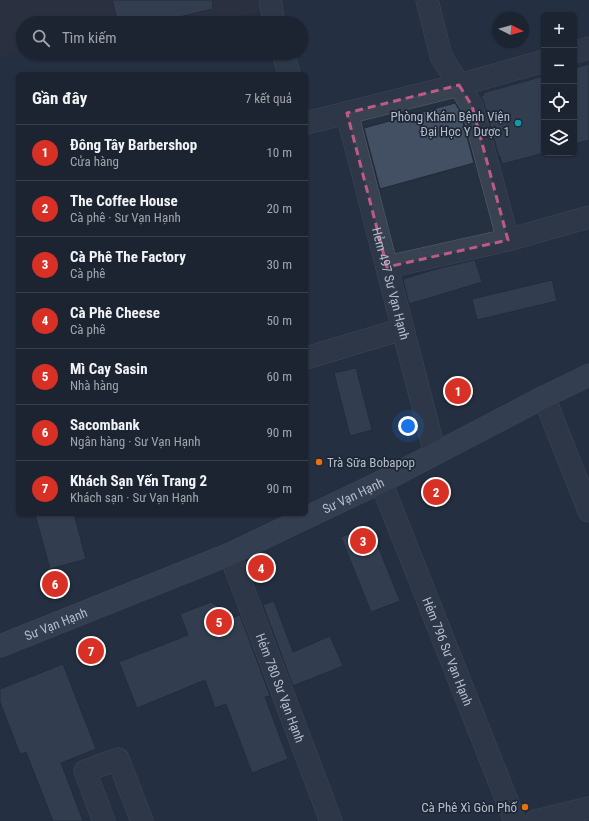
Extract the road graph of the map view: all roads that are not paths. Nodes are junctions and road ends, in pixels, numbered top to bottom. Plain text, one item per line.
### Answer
1 (270, 0) edge
2 (427, 0) edge
3 (273, 16) edge
4 (589, 48) edge
5 (577, 51) edge
6 (285, 60) edge
7 (541, 62) edge
8 (288, 72) edge
9 (459, 85) junction
10 (347, 113) junction
11 (308, 123) edge
12 (589, 217) edge
13 (508, 240) junction
14 (387, 267) junction
15 (403, 329) junction
16 (308, 357) edge
17 (589, 375) edge
18 (544, 397) junction
19 (435, 453) junction
20 (380, 482) junction
21 (589, 511) edge
22 (230, 554) junction
23 (0, 646) edge
24 (589, 808) edge
25 (104, 821) edge
26 (142, 821) edge
27 (331, 821) edge
28 (515, 821) edge
29 (536, 821) edge

1 - 3 street
2 - 9 street
4 - 5 street
6 - 8 street
7 - 9 street
9 - 10 street
9 - 13 street
10 - 11 street
10 - 14 street, Hẻm 497 Sư Vạn Hạnh
12 - 13 street
13 - 14 street
14 - 15 street, Hẻm 497 Sư Vạn Hạnh
15 - 16 street
15 - 19 street, Hẻm 497 Sư Vạn Hạnh
17 - 18 street, Sư Vạn Hạnh
18 - 19 street, Sư Vạn Hạnh
18 - 21 street
19 - 20 street, Sư Vạn Hạnh
20 - 22 street, Sư Vạn Hạnh
20 - 28 street, Hẻm 796 Sư Vạn Hạnh
22 - 23 street, Sư Vạn Hạnh
22 - 27 street, Hẻm 780 Sư Vạn Hạnh
24 - 29 street
25 - 26 street

